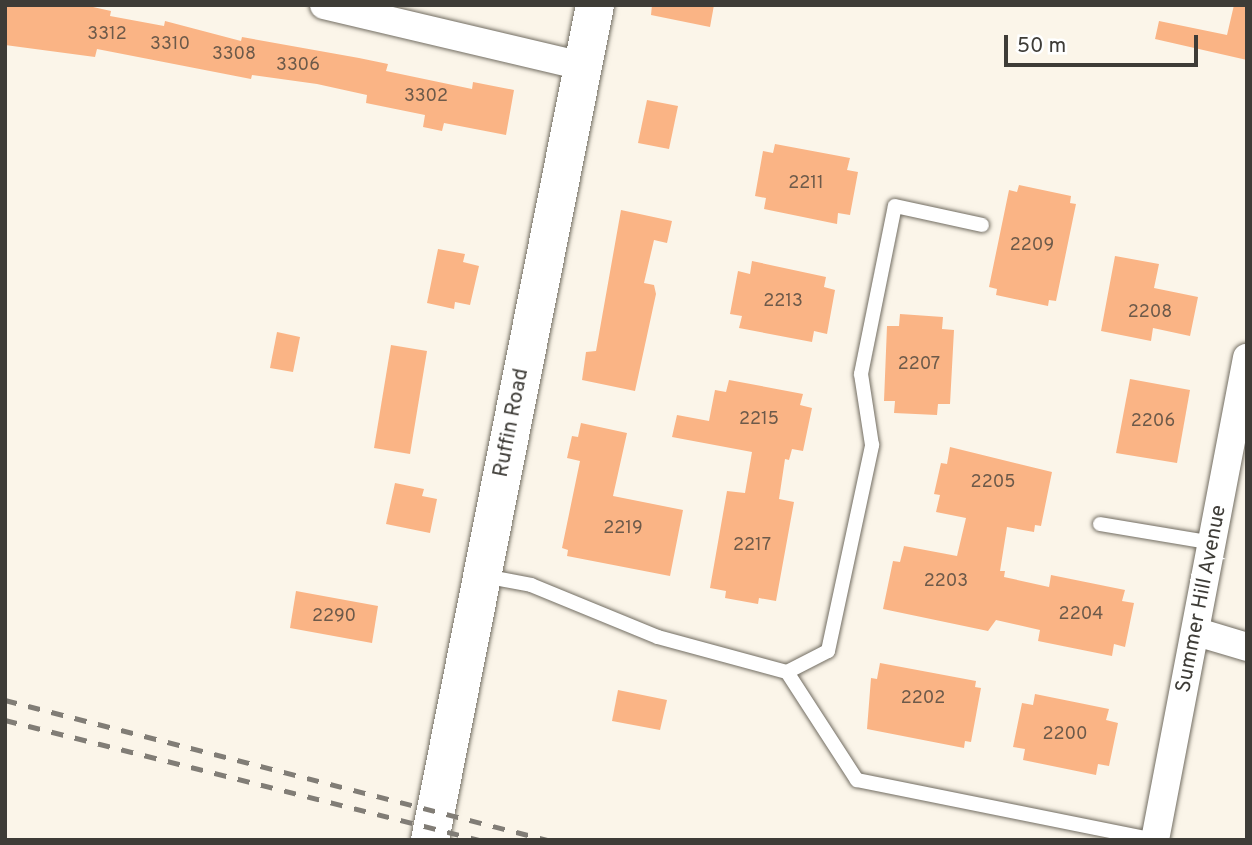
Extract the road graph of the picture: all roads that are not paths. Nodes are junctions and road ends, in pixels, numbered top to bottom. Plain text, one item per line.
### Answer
1 (324, 5) edge
2 (595, 5) edge
3 (582, 66) junction
4 (982, 225) dead end
5 (1247, 358) edge
6 (1100, 524) dead end
7 (1213, 543) junction
8 (483, 575) junction
9 (1196, 632) junction
10 (1247, 647) edge
11 (787, 672) junction
12 (430, 840) edge
13 (1155, 840) edge

1 - 3 street
2 - 3 street, Ruffin Road
3 - 8 street, Ruffin Road
4 - 11 lane
5 - 7 street, Summer Hill Avenue
6 - 7 lane
7 - 9 street, Summer Hill Avenue
8 - 11 lane
8 - 12 street, Ruffin Road
9 - 10 street
9 - 13 street, Summer Hill Avenue
11 - 13 lane

